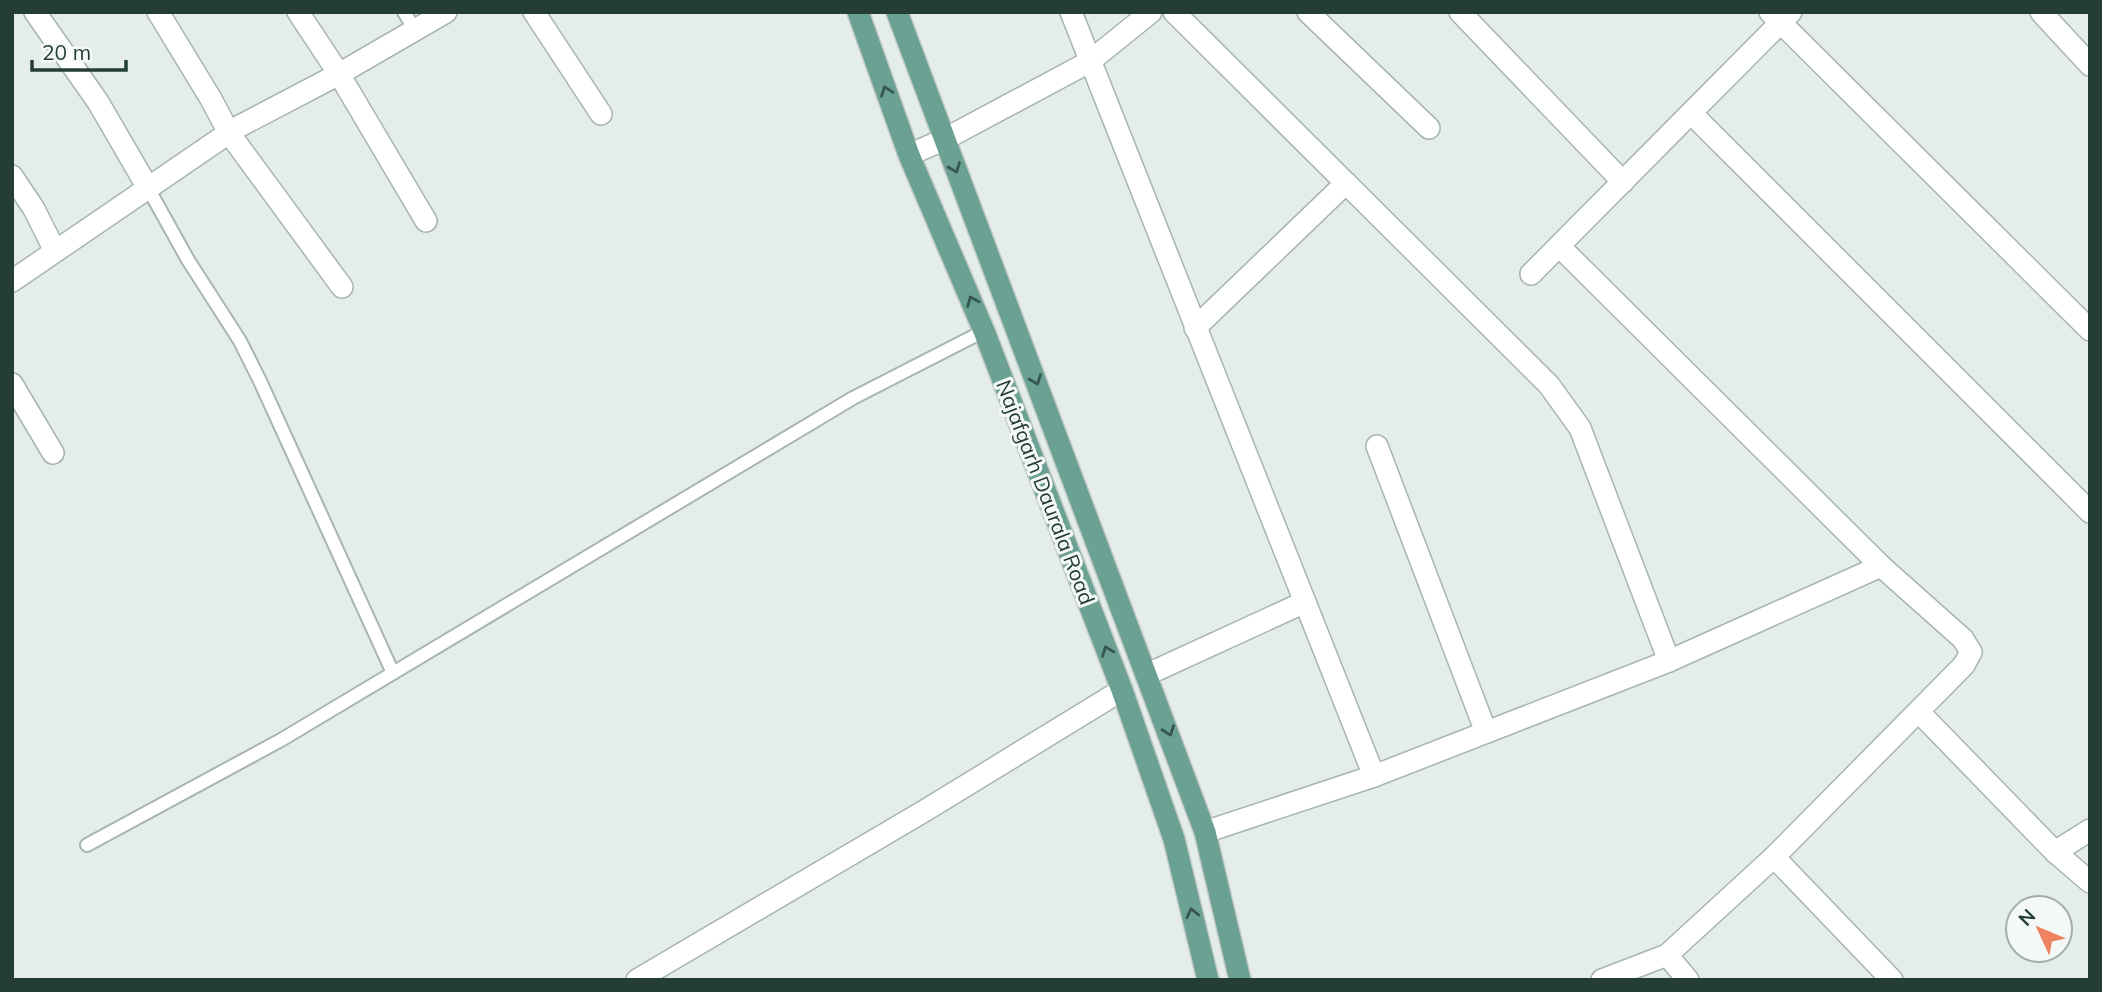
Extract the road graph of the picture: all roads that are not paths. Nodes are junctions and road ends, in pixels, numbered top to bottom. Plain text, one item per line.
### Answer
1 (35, 12) edge
2 (158, 12) edge
3 (298, 12) edge
4 (446, 12) edge
5 (534, 12) edge
6 (858, 12) edge
7 (897, 12) edge
8 (1071, 12) edge
9 (1151, 12) edge
10 (1174, 12) edge
11 (1308, 12) edge
12 (1460, 12) edge
13 (2041, 12) edge
14 (1781, 16) edge
15 (410, 21) edge
16 (1089, 62) junction
17 (2090, 65) edge
18 (339, 74) junction
19 (1691, 113) junction
20 (601, 114) dead end
21 (1429, 128) dead end
22 (229, 133) junction
23 (945, 139) junction
24 (909, 155) junction
25 (12, 176) edge
26 (1623, 182) junction
27 (1346, 183) junction
28 (148, 188) junction
29 (426, 221) dead end
30 (1559, 246) junction
31 (55, 251) junction
32 (1531, 274) dead end
33 (12, 281) edge
34 (342, 286) dead end
35 (1195, 328) junction
36 (2090, 330) edge
37 (985, 331) junction
38 (12, 384) edge
39 (1377, 446) dead end
40 (53, 453) dead end
41 (2090, 512) edge
42 (1881, 566) junction
43 (1304, 602) junction
44 (1669, 661) junction
45 (393, 673) junction
46 (1148, 674) junction
47 (1122, 690) junction
48 (1919, 712) junction
49 (1486, 732) junction
50 (1374, 776) junction
51 (2090, 830) edge
52 (1205, 832) junction
53 (87, 845) dead end
54 (2055, 852) junction
55 (1774, 857) junction
56 (2090, 882) edge
57 (1667, 955) junction
58 (637, 980) edge
59 (1208, 980) edge
60 (1240, 980) edge
61 (1602, 980) edge
62 (1688, 980) edge
63 (1892, 980) edge

1 - 28 street
2 - 22 street
3 - 18 street
4 - 15 street
5 - 20 street
24 -> 6 main road, Najafgarh Daurala Road
7 - 23 main road, Najafgarh Daurala Road
8 - 16 street
9 - 16 street
10 - 27 street
11 - 21 street
12 - 26 street
13 - 17 street
14 - 19 street
14 - 36 street
15 - 18 street
16 - 23 street
16 - 35 street
18 - 22 street
18 - 29 street
19 - 26 street
19 - 41 street
22 - 28 street
22 - 34 street
23 - 24 street
23 -> 46 main road, Najafgarh Daurala Road
37 -> 24 main road, Najafgarh Daurala Road
25 - 31 street
26 - 30 street
27 - 35 street
27 - 44 street
28 - 31 street
28 - 45 lane
30 - 32 street
30 - 42 street
31 - 33 street
35 - 43 street
37 - 45 lane
47 -> 37 main road, Najafgarh Daurala Road
38 - 40 street
39 - 49 street
42 - 44 street
42 - 48 street
43 - 46 street
43 - 50 street
44 - 49 street
45 - 53 lane
46 -> 52 main road, Najafgarh Daurala Road
47 - 58 street
59 -> 47 main road, Najafgarh Daurala Road
48 - 54 street
48 - 55 street
49 - 50 street
50 - 52 street
51 - 54 street
52 - 60 main road, Najafgarh Daurala Road
54 - 56 street
55 - 57 street
55 - 63 street
57 - 61 street
57 - 62 street

